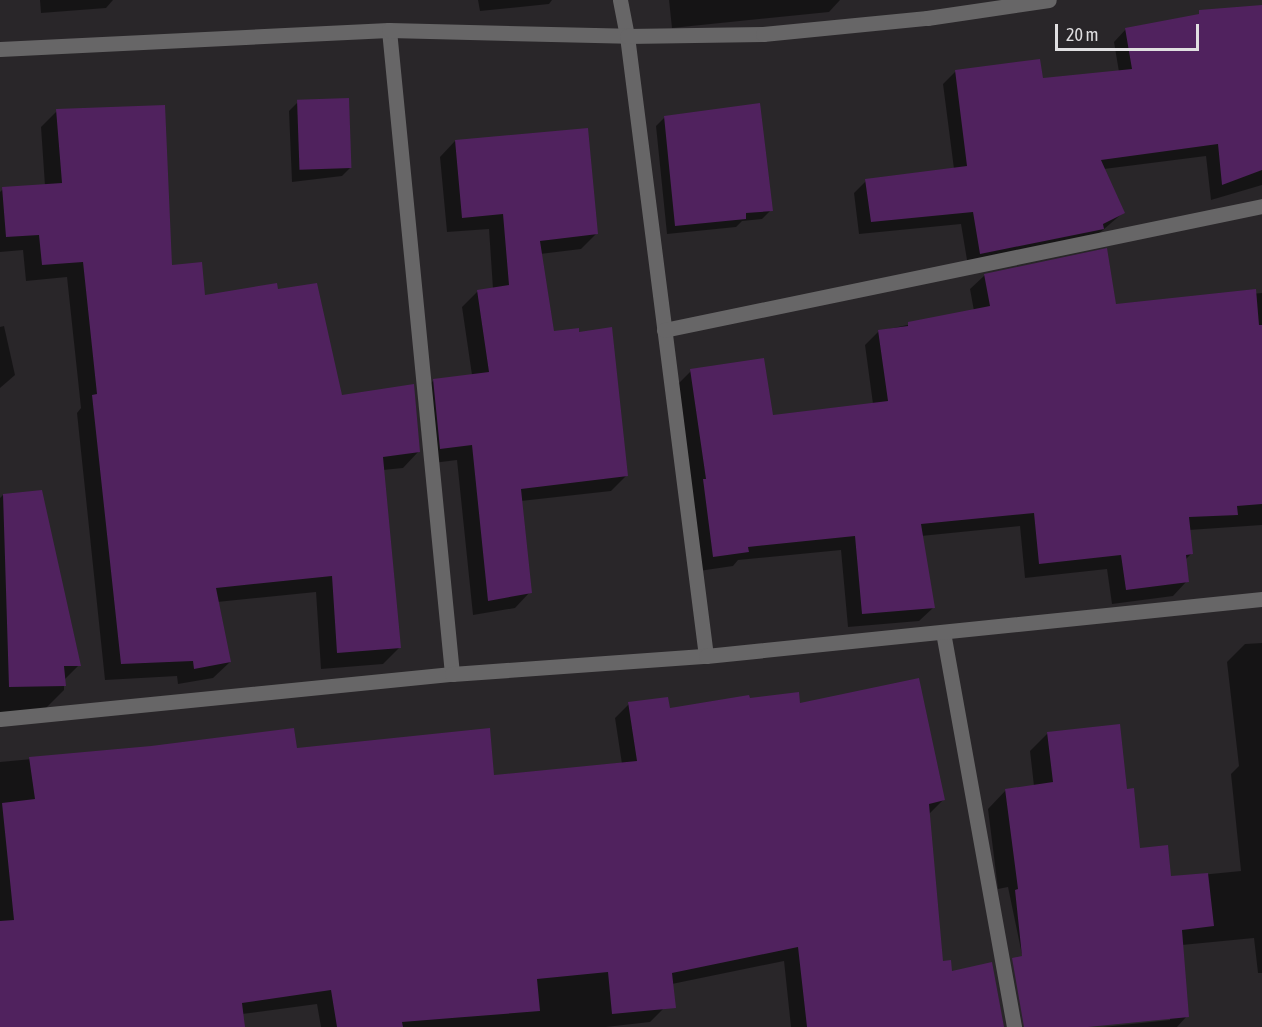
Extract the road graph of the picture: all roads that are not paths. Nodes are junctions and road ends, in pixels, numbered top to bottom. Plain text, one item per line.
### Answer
1 (620, 0) edge
2 (1048, 0) edge
3 (389, 30) junction
4 (627, 36) junction
5 (0, 49) edge
6 (1262, 206) edge
7 (664, 330) junction
8 (1262, 599) edge
9 (943, 632) junction
10 (706, 656) junction
11 (452, 675) junction
12 (0, 719) edge
13 (1014, 1027) edge

1 - 4 street
2 - 4 street
3 - 4 street
3 - 5 street
3 - 11 street
4 - 7 street
6 - 7 street
7 - 10 street
8 - 9 street
9 - 10 street
9 - 13 street
10 - 11 street
11 - 12 street

